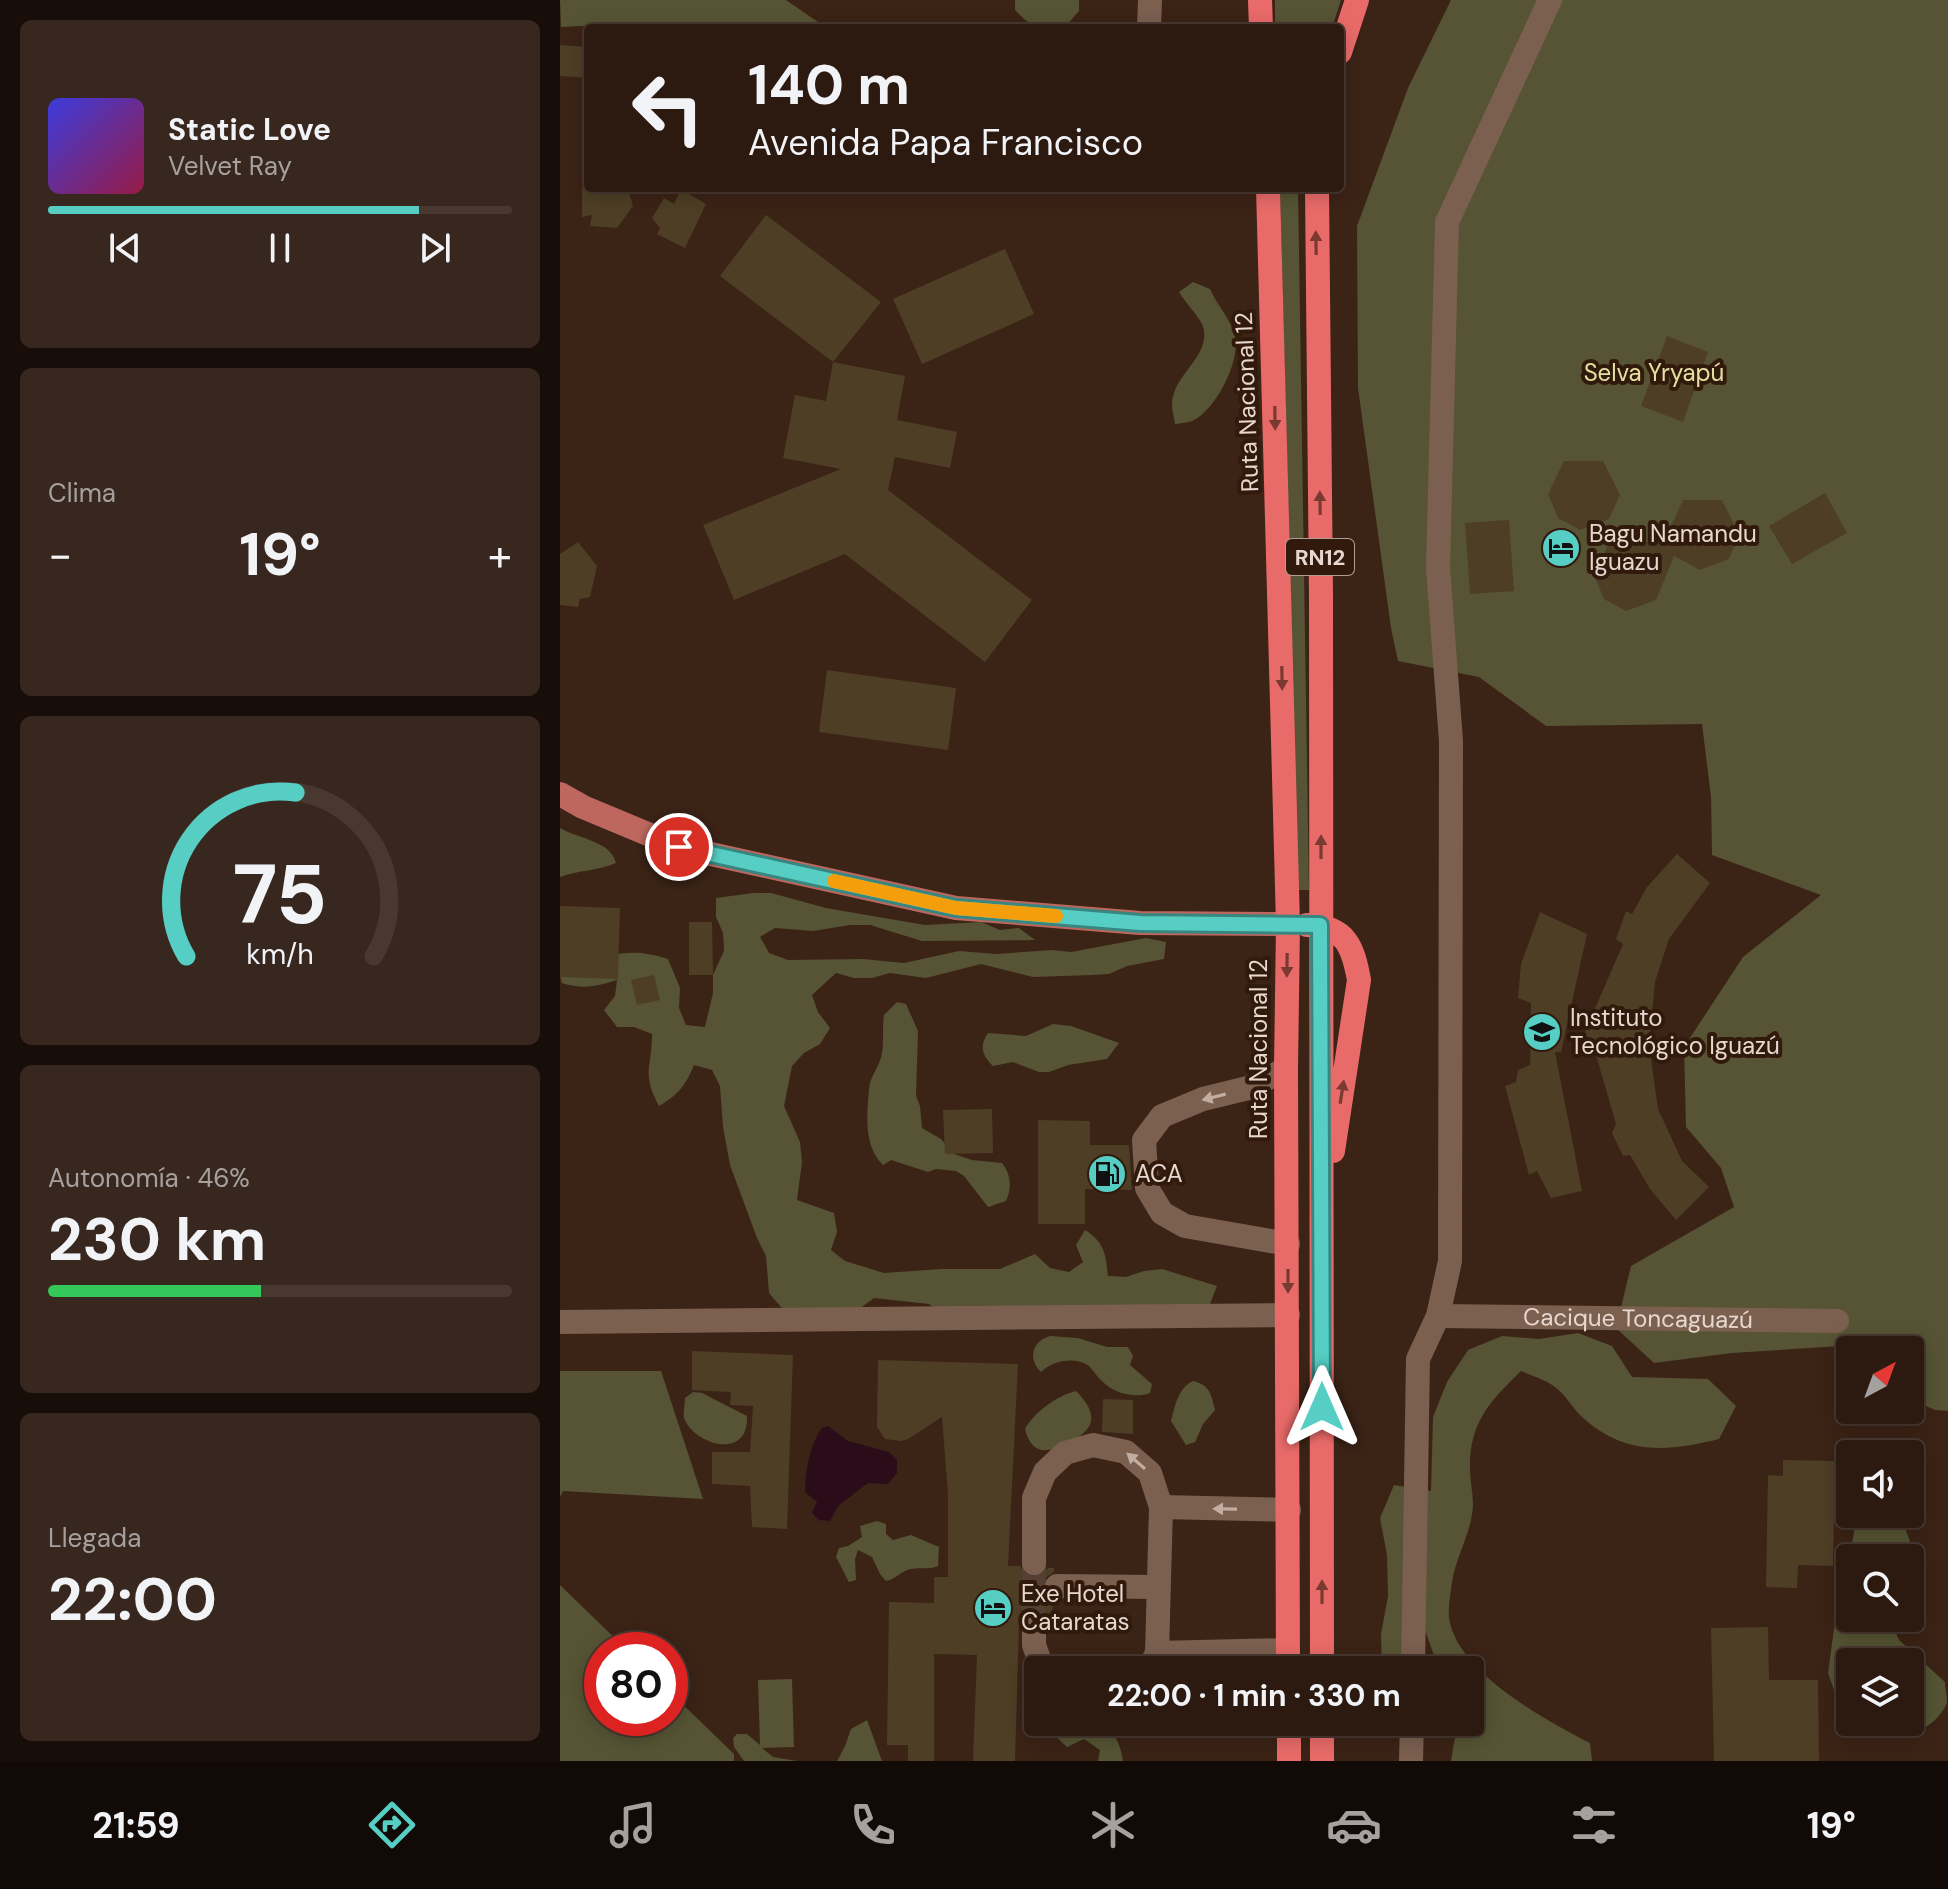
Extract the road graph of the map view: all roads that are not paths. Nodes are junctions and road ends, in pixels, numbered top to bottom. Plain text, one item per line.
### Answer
1 (1150, 0) edge
2 (1260, 0) edge
3 (1357, 0) edge
4 (1550, 0) edge
5 (1149, 24) edge
6 (1261, 24) edge
7 (1344, 40) edge
8 (1268, 192) edge
9 (1317, 192) edge
10 (560, 794) edge
11 (1288, 924) junction
12 (1320, 925) junction
13 (1286, 1069) junction
14 (1322, 1224) junction
15 (1288, 1244) junction
16 (1288, 1315) junction
17 (1438, 1316) junction
18 (1837, 1321) dead end
19 (560, 1322) edge
20 (1161, 1507) junction
21 (1289, 1510) junction
22 (1034, 1563) tunnel mouth
23 (1057, 1586) dead end
24 (1157, 1587) junction
25 (1034, 1628) tunnel mouth
26 (1038, 1656) edge
27 (1152, 1656) edge
28 (1288, 1656) edge
29 (1322, 1656) edge
30 (1413, 1656) edge
31 (1289, 1736) edge
32 (1322, 1736) edge
33 (1412, 1736) edge
34 (1289, 1761) edge
35 (1322, 1761) edge
36 (1411, 1761) edge

1 - 5 street
2 - 6 highway
3 - 7 highway
4 - 17 street
8 -> 11 highway, Ruta Nacional 12 / RN12
12 -> 9 highway, RN12
10 - 11 main road
11 - 12 highway
11 -> 13 highway, Ruta Nacional 12 / RN12
12 - 14 highway, RN12
14 -> 12 highway
13 - 15 highway, Ruta Nacional 12 / RN12
13 -> 15 street
29 -> 14 highway, RN12
15 -> 16 highway, Ruta Nacional 12 / RN12
16 - 19 street
16 - 21 highway, Ruta Nacional 12 / RN12
17 - 18 street, Cacique Toncaguazú
17 - 30 street
21 -> 20 street
20 -> 22 street
20 - 24 street
21 - 28 highway, Ruta Nacional 12 / RN12
23 - 24 street
24 - 27 street
25 - 26 street
31 - 34 highway
32 - 35 highway
33 - 36 street

